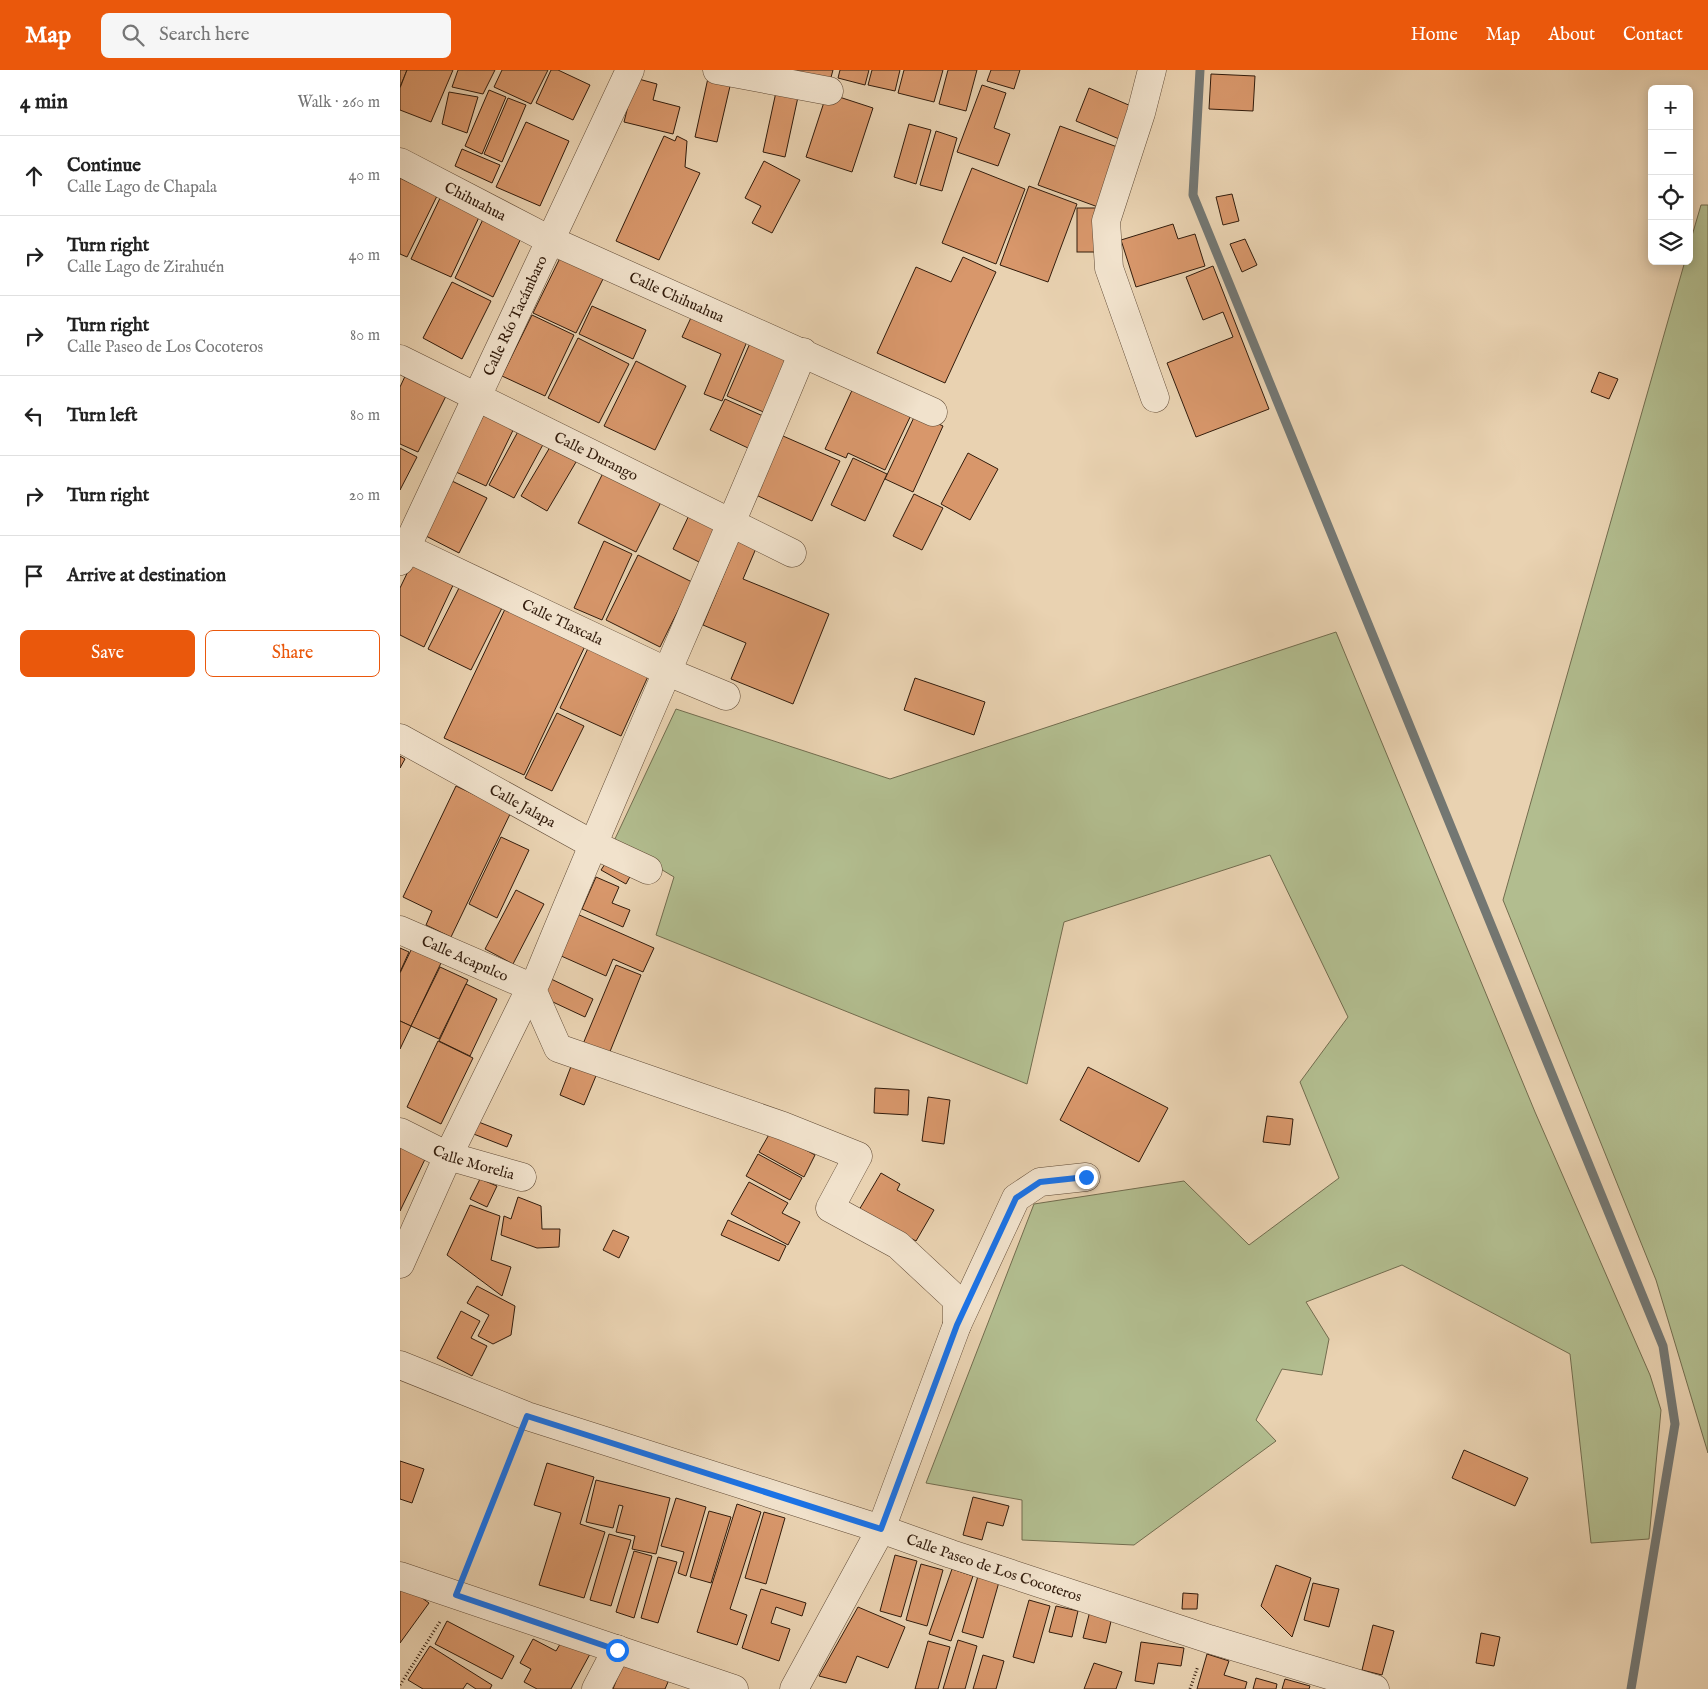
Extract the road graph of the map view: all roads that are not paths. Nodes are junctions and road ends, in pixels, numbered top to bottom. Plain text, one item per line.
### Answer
1 (630, 70) edge
2 (717, 70) edge
3 (1152, 70) edge
4 (829, 91) dead end
5 (400, 162) edge
6 (550, 240) junction
7 (803, 352) junction
8 (400, 359) edge
9 (477, 398) junction
10 (1155, 398) dead end
11 (933, 412) dead end
12 (732, 525) junction
13 (402, 552) edge
14 (792, 553) dead end
15 (668, 672) junction
16 (726, 696) dead end
17 (400, 738) edge
18 (592, 844) junction
19 (648, 870) dead end
20 (400, 930) edge
21 (531, 987) junction
22 (400, 1132) edge
23 (448, 1156) junction
24 (522, 1177) dead end
25 (1086, 1177) dead end
26 (400, 1264) edge
27 (957, 1325) junction
28 (408, 1369) edge
29 (881, 1529) junction
30 (400, 1576) edge
31 (617, 1650) junction
32 (596, 1689) edge
33 (734, 1689) edge
34 (794, 1689) edge
35 (1375, 1689) edge

1 - 6 street, Calle Río Tacámbaro
2 - 4 street
3 - 10 street
5 - 6 street, Chihuahua
6 - 7 street, Calle Chihuahua
6 - 9 street, Calle Río Tacámbaro
7 - 11 street, Calle Chihuahua
7 - 12 street
8 - 9 street, Calle Durango
9 - 12 street, Calle Durango
9 - 13 street, Calle Río Tacámbaro
12 - 14 street, Calle Durango
12 - 15 street
13 - 15 street, Calle Tlaxcala
15 - 16 street, Calle Tlaxcala
15 - 18 street
17 - 18 street, Calle Jalapa
18 - 19 street, Calle Jalapa
18 - 21 street
20 - 21 street, Calle Acapulco
21 - 23 street
21 - 27 street
22 - 23 street, Calle Morelia
23 - 24 street, Calle Morelia
23 - 26 street
25 - 27 street
27 - 29 street
28 - 29 street, Calle Paseo de Los Cocoteros
29 - 34 street
29 - 35 street, Calle Paseo de Los Cocoteros
30 - 31 street
31 - 32 street
31 - 33 street

